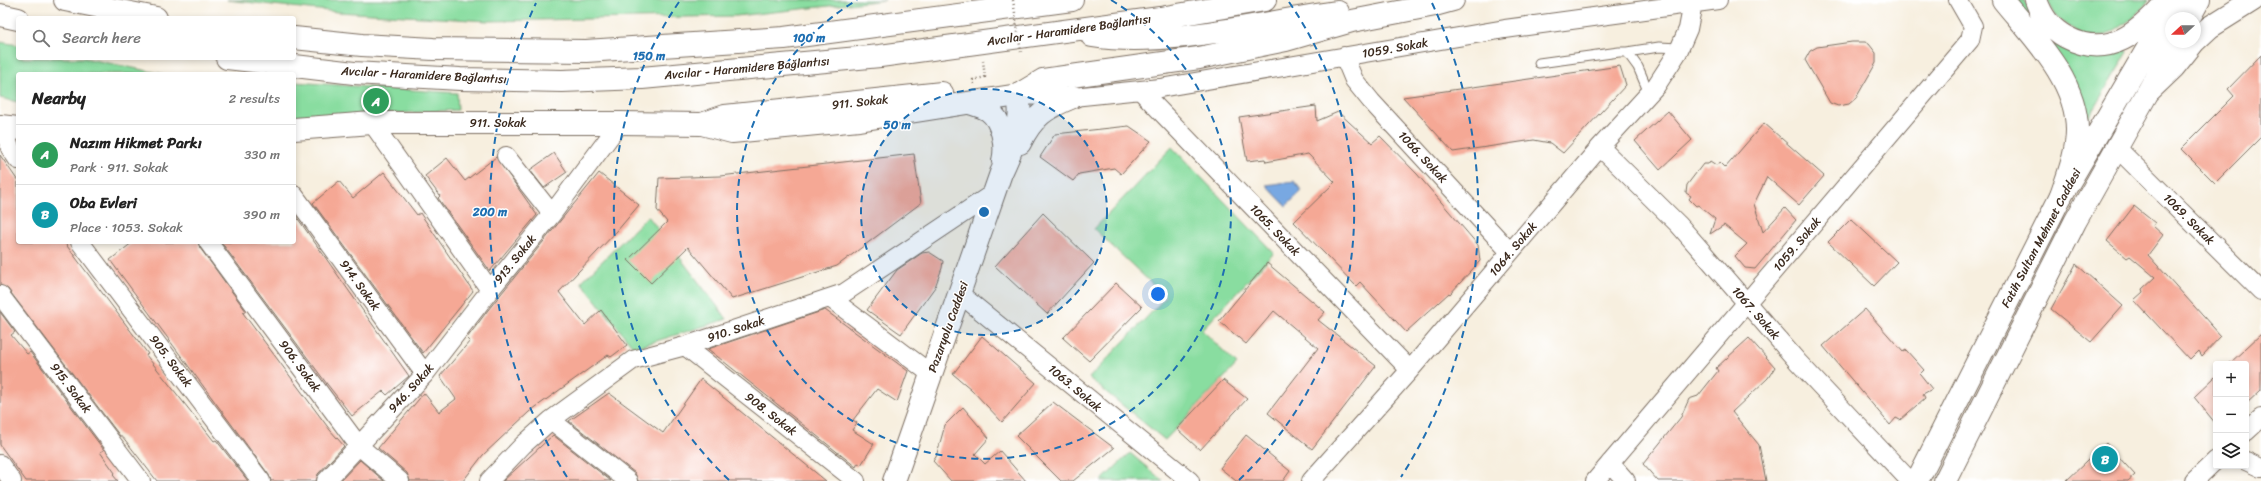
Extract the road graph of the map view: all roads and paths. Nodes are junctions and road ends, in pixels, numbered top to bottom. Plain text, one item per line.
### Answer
1 (65, 0) edge
2 (1013, 0) edge
3 (1072, 0) edge
4 (1265, 0) edge
5 (1425, 0) edge
6 (1453, 0) edge
7 (1718, 0) edge
8 (1958, 0) edge
9 (2003, 0) edge
10 (2036, 0) edge
11 (2168, 0) edge
12 (2176, 0) edge
13 (2199, 0) edge
14 (2253, 0) edge
15 (1693, 3) junction
16 (2192, 12) edge
17 (0, 15) edge
18 (146, 16) edge
19 (16, 19) edge
20 (1063, 31) junction
21 (2201, 35) edge
22 (296, 38) edge
23 (1679, 48) junction
24 (2173, 48) edge
25 (2189, 48) edge
26 (1021, 52) dead end
27 (1627, 52) junction
28 (1344, 56) junction
29 (244, 60) edge
30 (982, 60) dead end
31 (1539, 62) dead end
32 (973, 80) dead end
33 (1140, 90) junction
34 (2150, 90) junction
35 (1649, 93) junction
36 (1018, 95) junction
37 (1073, 97) junction
38 (970, 103) junction
39 (372, 123) junction
40 (620, 123) junction
41 (702, 124) junction
42 (7, 127) edge
43 (296, 129) edge
44 (1600, 147) junction
45 (2117, 148) junction
46 (506, 156) dead end
47 (16, 157) edge
48 (998, 182) junction
49 (2061, 196) junction
50 (296, 198) edge
51 (552, 214) junction
52 (82, 244) edge
53 (209, 244) edge
54 (1510, 252) junction
55 (490, 290) junction
56 (2261, 291) edge
57 (960, 294) junction
58 (0, 295) edge
59 (830, 298) junction
60 (1747, 303) junction
61 (685, 346) junction
62 (1410, 370) junction
63 (425, 374) junction
64 (931, 374) junction
65 (2261, 418) edge
66 (551, 420) junction
67 (2249, 429) edge
68 (359, 446) junction
69 (2249, 462) edge
70 (1610, 463) junction
71 (2213, 463) edge
72 (0, 464) edge
73 (2261, 468) edge
74 (898, 478) edge
75 (12, 481) edge
76 (141, 481) edge
77 (261, 481) edge
78 (326, 481) edge
79 (400, 481) edge
80 (489, 481) edge
81 (628, 481) edge
82 (856, 481) edge
83 (1190, 481) edge
84 (1311, 481) edge
85 (1595, 481) edge
86 (1626, 481) edge
87 (1910, 481) edge
88 (1917, 481) edge
89 (1945, 481) edge
90 (2194, 481) edge

1 - 18 main road
2 - 26 path, bridge
3 - 22 main road
4 - 20 main road, Avcılar - Haramidere Bağlantısı
5 - 20 main road
6 - 36 main road
7 - 15 street, 1059. Sokak
8 - 60 street, 1059. Sokak
9 - 49 main road
10 - 11 main road
12 - 49 main road, Fatih Sultan Mehmet Caddesi
13 - 16 main road
14 - 21 main road
15 - 23 street, 1064. Sokak
15 - 28 street, 1059. Sokak
17 - 19 main road
20 - 29 main road, Avcılar - Haramidere Bağlantısı
23 - 27 lane
23 - 35 street, 1064. Sokak
24 - 34 main road, Fatih Sultan Mehmet Caddesi
25 - 34 main road
27 - 31 lane
27 - 35 lane
28 - 33 street, 1059. Sokak
28 - 54 street, 1066. Sokak
30 - 32 path
33 - 37 street, 1059. Sokak
33 - 62 street, 1065. Sokak
34 - 45 main road, Fatih Sultan Mehmet Caddesi
35 - 44 street, 1064. Sokak
36 - 37 street, 1059. Sokak
36 - 38 main road, 911. Sokak
36 - 41 main road, 911. Sokak
36 - 48 main road
37 - 48 main road
38 - 41 main road, 911. Sokak
38 - 48 main road
39 - 40 main road, 911. Sokak
39 - 43 main road, 911. Sokak
39 - 55 street, 913. Sokak
40 - 41 main road, 911. Sokak
40 - 51 street, 913. Sokak
42 - 47 street
44 - 54 street, 1064. Sokak
44 - 60 street, 1067. Sokak
45 - 56 street, 1069. Sokak
45 - 89 main road, Fatih Sultan Mehmet Caddesi
46 - 51 street
48 - 57 main road, Pazaryolu Caddesi
48 - 59 street, 910. Sokak
49 - 88 main road, Fatih Sultan Mehmet Caddesi
50 - 63 street, 914. Sokak
51 - 55 street, 913. Sokak
52 - 77 street, 905. Sokak
53 - 68 street, 906. Sokak
54 - 62 street, 1064. Sokak
55 - 63 street, 946. Sokak
57 - 64 main road, Pazaryolu Caddesi
57 - 83 street, 1063. Sokak
58 - 76 street, 915. Sokak
59 - 61 street, 910. Sokak
59 - 64 street
60 - 70 street, 1059. Sokak
60 - 87 street, 1067. Sokak
61 - 66 street, 910. Sokak
61 - 82 street, 908. Sokak
62 - 84 street, 1064. Sokak
63 - 68 street, 946. Sokak
64 - 74 main road, Pazaryolu Caddesi
65 - 67 street
66 - 80 street, 910. Sokak
66 - 81 street
68 - 78 street, 946. Sokak
68 - 79 street, 906. Sokak
69 - 73 street
70 - 85 street, 1059. Sokak
70 - 86 street
71 - 90 street
72 - 75 street

